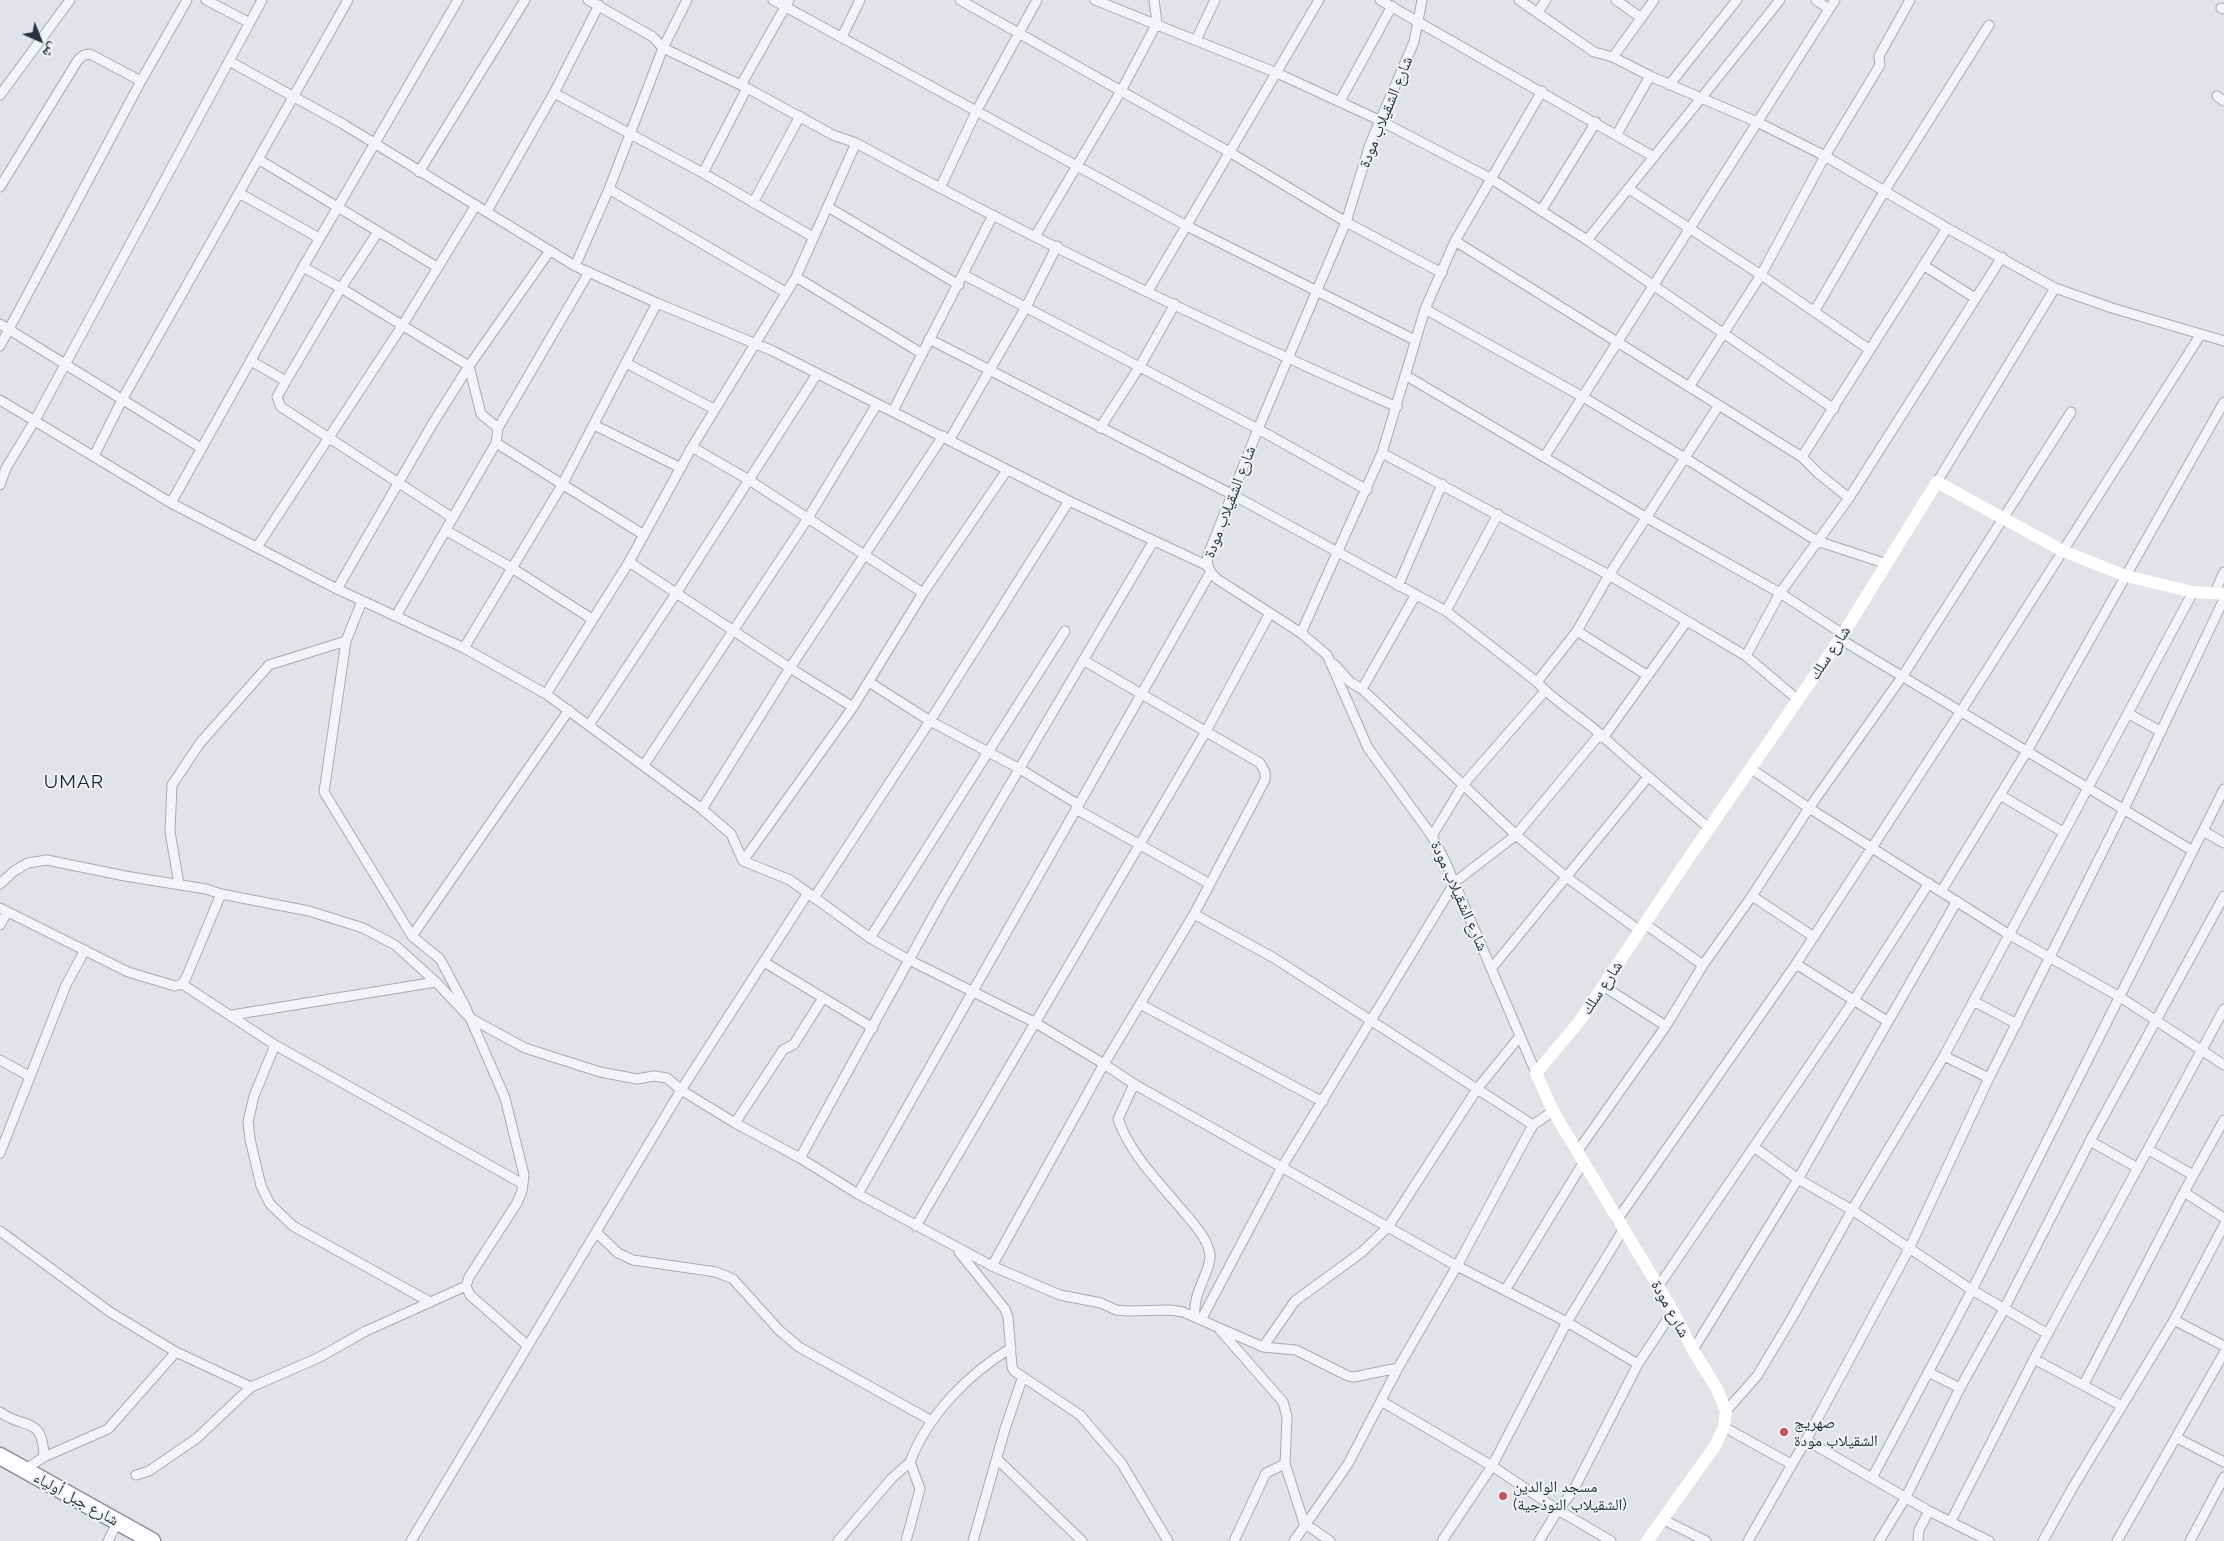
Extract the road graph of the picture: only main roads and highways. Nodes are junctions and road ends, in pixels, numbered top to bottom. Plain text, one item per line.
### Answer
1 (0, 1456) edge
2 (152, 1541) edge

1 - 2 highway, شارع جبل أولياء

